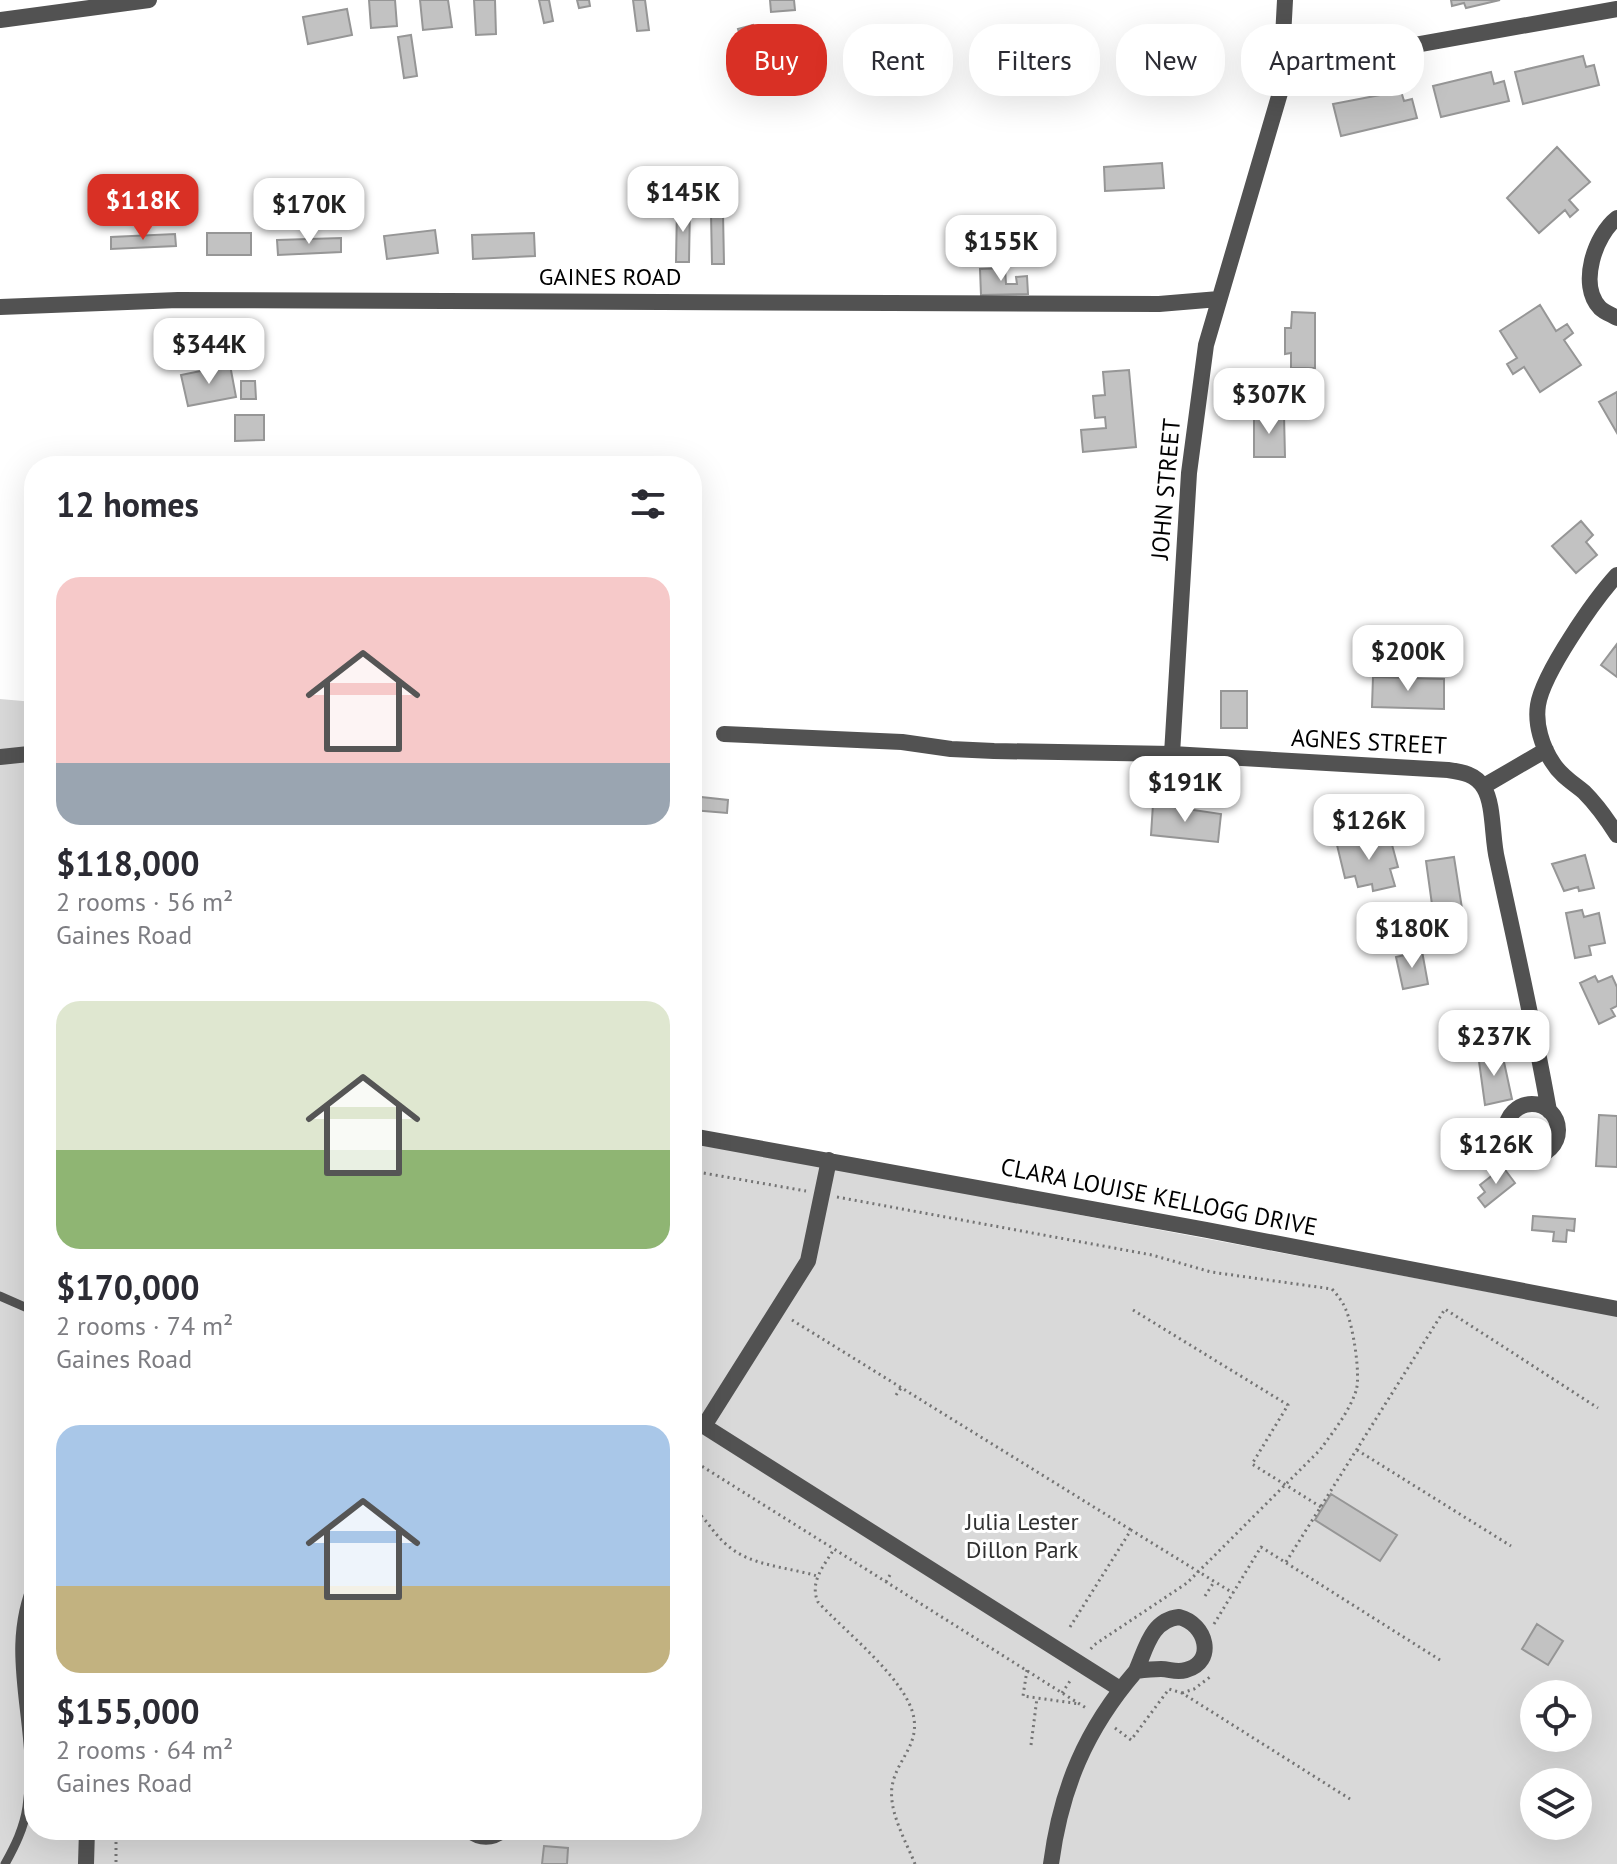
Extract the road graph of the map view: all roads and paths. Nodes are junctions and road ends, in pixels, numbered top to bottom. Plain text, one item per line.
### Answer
1 (149, 0) edge
2 (1285, 0) edge
3 (1617, 9) edge
4 (0, 20) edge
5 (1285, 24) edge
6 (1424, 43) edge
7 (1279, 96) edge
8 (1617, 218) edge
9 (1219, 299) junction
10 (0, 307) edge
11 (1617, 318) edge
12 (1617, 575) edge
13 (724, 734) dead end
14 (1546, 750) junction
15 (1172, 754) junction
16 (24, 755) edge
17 (0, 757) edge
18 (1484, 786) junction
19 (1617, 835) edge
20 (1549, 1111) dead end
21 (702, 1138) edge
22 (829, 1160) junction
23 (702, 1173) edge
24 (822, 1194) junction
25 (0, 1296) edge
26 (24, 1307) edge
27 (1617, 1309) edge
28 (1133, 1310) dead end
29 (792, 1320) dead end
30 (901, 1388) junction
31 (896, 1395) dead end
32 (1598, 1408) dead end
33 (977, 1435) junction
34 (972, 1442) dead end
35 (1357, 1450) junction
36 (702, 1466) edge
37 (1285, 1485) junction
38 (1321, 1507) junction
39 (792, 1514) dead end
40 (702, 1515) edge
41 (788, 1520) junction
42 (814, 1527) dead end
43 (1131, 1530) junction
44 (810, 1534) junction
45 (1511, 1546) dead end
46 (834, 1549) junction
47 (1286, 1562) junction
48 (1198, 1572) junction
49 (890, 1575) dead end
50 (817, 1576) junction
51 (886, 1582) junction
52 (1214, 1582) junction
53 (24, 1590) edge
54 (1233, 1593) junction
55 (1205, 1596) dead end
56 (14, 1606) dead end
57 (1070, 1627) dead end
58 (1220, 1630) dead end
59 (1440, 1660) dead end
60 (1081, 1665) junction
61 (1027, 1670) junction
62 (1216, 1670) dead end
63 (1136, 1671) dead end
64 (1120, 1689) junction
65 (1062, 1693) junction
66 (1182, 1693) junction
67 (1037, 1698) junction
68 (1081, 1704) junction
69 (1101, 1718) junction
70 (15, 1723) dead end
71 (1031, 1745) dead end
72 (24, 1754) edge
73 (1350, 1799) dead end
74 (24, 1819) edge
75 (87, 1840) edge
76 (116, 1840) edge
77 (5, 1864) edge
78 (86, 1864) edge
79 (116, 1864) edge
80 (915, 1864) edge
81 (1051, 1864) edge

1 - 4 street
2 - 5 street, JOHN STREET
3 - 6 street
7 - 9 street, JOHN STREET
8 - 11 street
9 - 10 street, GAINES ROAD
9 - 15 street, JOHN STREET
12 - 14 street
13 - 15 street, AGNES STREET
14 - 18 street
14 - 19 street
15 - 18 street, AGNES STREET
16 - 17 street
18 - 20 street
21 - 22 street, CLARA LOUISE KELLOGG DRIVE
22 - 24 street
22 - 27 street, CLARA LOUISE KELLOGG DRIVE
23 - 24 path
24 - 37 path
24 - 60 street
25 - 26 lane
28 - 37 path
29 - 30 path
30 - 31 path
30 - 33 path
32 - 35 path
33 - 34 path
33 - 43 path
35 - 38 path
35 - 45 path
36 - 41 path
37 - 38 path
37 - 48 path
38 - 47 path
39 - 41 path
40 - 50 path
41 - 44 path
42 - 44 path
43 - 48 path
43 - 57 path
44 - 46 path
46 - 50 path
46 - 51 path
47 - 54 path
47 - 59 path
48 - 52 path
48 - 60 path
49 - 51 path
50 - 80 path
51 - 61 path
52 - 54 path
52 - 55 path
53 - 56 lane
54 - 58 path
60 - 64 street
60 - 65 path
61 - 65 path
61 - 67 path
62 - 66 path
63 - 64 street
64 - 69 street
65 - 68 path
66 - 69 path
66 - 73 path
67 - 68 path
67 - 71 path
68 - 69 path
69 - 81 street
70 - 72 lane
74 - 77 lane
75 - 78 street
76 - 79 path

